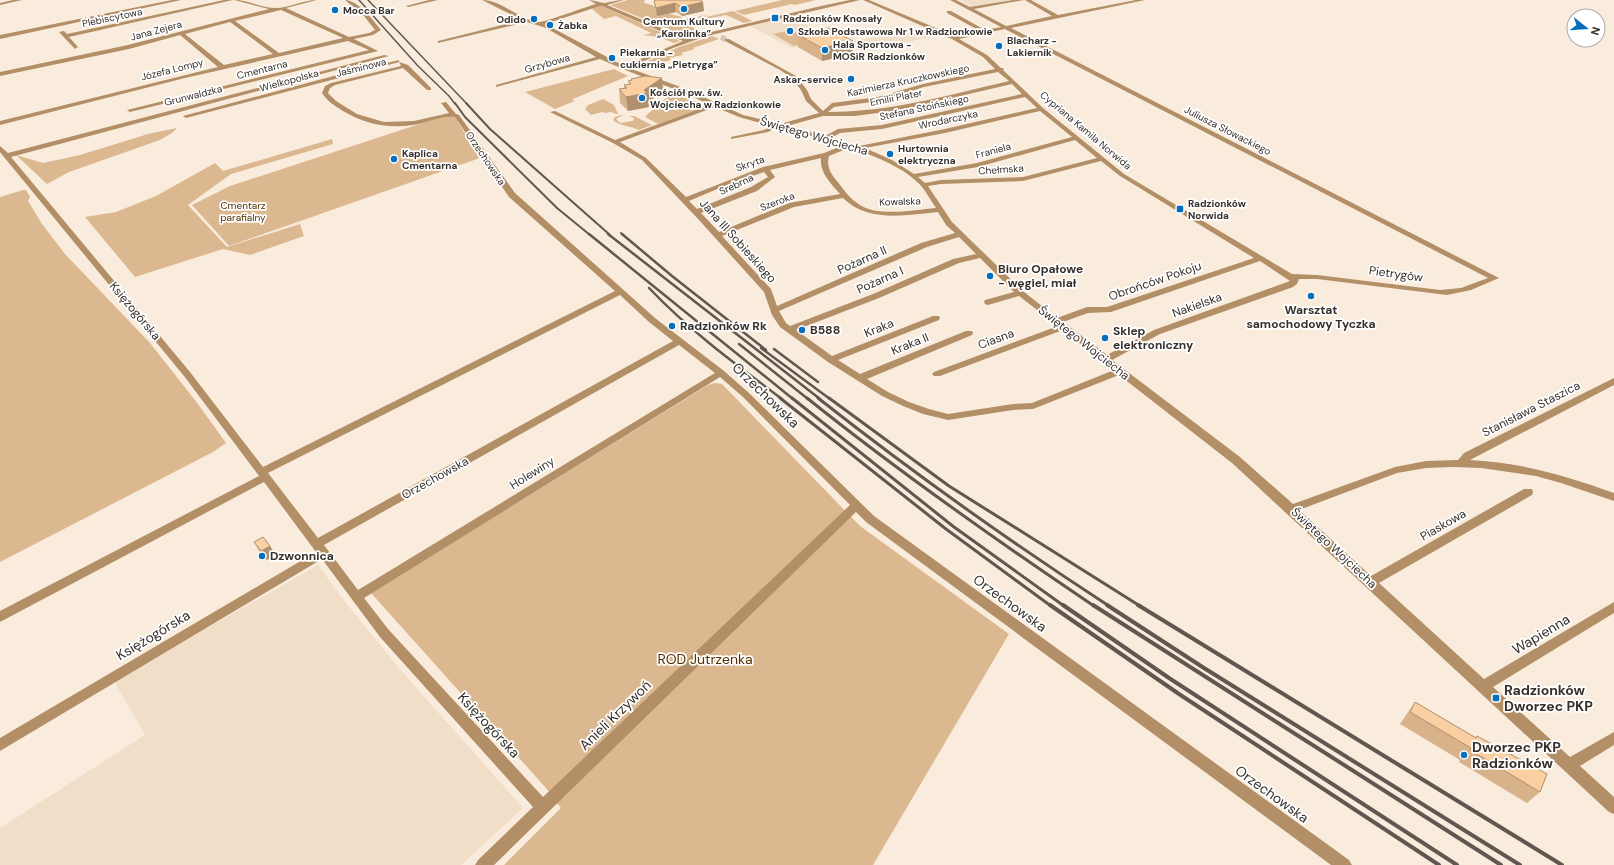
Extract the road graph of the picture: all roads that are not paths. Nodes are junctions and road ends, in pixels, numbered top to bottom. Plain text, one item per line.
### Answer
1 (20, 0) edge
2 (179, 0) edge
3 (231, 0) edge
4 (236, 0) edge
5 (315, 0) edge
6 (347, 0) edge
7 (436, 0) edge
8 (484, 0) edge
9 (591, 0) edge
10 (610, 0) edge
11 (622, 0) edge
12 (858, 0) edge
13 (865, 0) edge
14 (952, 0) edge
15 (1022, 0) edge
16 (1027, 0) edge
17 (1143, 0) edge
18 (0, 4) edge
19 (600, 4) junction
20 (408, 6) dead end
21 (281, 8) junction
22 (968, 8) junction
23 (274, 9) junction
24 (948, 12) dead end
25 (1057, 17) junction
26 (231, 20) junction
27 (527, 20) junction
28 (542, 24) junction
29 (56, 26) junction
30 (1003, 27) junction
31 (983, 31) junction
32 (181, 33) junction
33 (713, 33) junction
34 (66, 36) junction
35 (0, 37) edge
36 (954, 38) junction
37 (350, 39) junction
38 (687, 41) junction
39 (440, 42) dead end
40 (75, 47) dead end
41 (374, 51) junction
42 (277, 54) junction
43 (386, 56) junction
44 (601, 57) junction
45 (397, 61) junction
46 (222, 66) junction
47 (406, 66) junction
48 (624, 68) junction
49 (1002, 70) junction
50 (0, 74) edge
51 (1014, 82) junction
52 (498, 86) dead end
53 (429, 89) dead end
54 (1027, 95) junction
55 (444, 103) dead end
56 (715, 105) junction
57 (1041, 108) junction
58 (130, 110) dead end
59 (553, 112) dead end
60 (823, 114) junction
61 (186, 116) dead end
62 (456, 116) junction
63 (0, 123) edge
64 (780, 126) junction
65 (733, 138) dead end
66 (826, 138) junction
67 (1076, 138) junction
68 (615, 142) junction
69 (855, 146) junction
70 (0, 148) edge
71 (826, 155) junction
72 (6, 156) junction
73 (1102, 159) junction
74 (765, 168) junction
75 (913, 176) junction
76 (924, 185) junction
77 (846, 194) junction
78 (685, 200) junction
79 (940, 210) junction
80 (696, 212) junction
81 (961, 234) junction
82 (718, 235) junction
83 (982, 255) junction
84 (1261, 258) junction
85 (1293, 277) junction
86 (1495, 278) joint
87 (620, 292) junction
88 (1020, 293) junction
89 (988, 302) dead end
90 (774, 310) junction
91 (936, 318) dead end
92 (1056, 321) junction
93 (1064, 327) junction
94 (789, 330) junction
95 (969, 333) dead end
96 (679, 342) junction
97 (1107, 359) junction
98 (831, 360) junction
99 (1120, 372) junction
100 (721, 373) junction
101 (937, 374) dead end
102 (860, 378) junction
103 (1614, 381) edge
104 (1461, 463) junction
105 (263, 474) junction
106 (1528, 492) dead end
107 (1614, 497) edge
108 (856, 506) junction
109 (1291, 509) junction
110 (319, 548) junction
111 (1370, 582) junction
112 (356, 597) junction
113 (1614, 607) edge
114 (0, 617) edge
115 (1483, 686) junction
116 (1614, 738) edge
117 (0, 745) edge
118 (1569, 765) junction
119 (543, 807) junction
120 (1614, 807) edge
121 (483, 865) edge
122 (1344, 865) edge

1 - 18 street
2 - 29 street
3 - 34 street, Plebiscytowa
4 - 23 street
5 - 21 street, Jana Zejera
6 - 37 street, Józefa Lompy
7 - 20 street
8 - 27 street, Świętego Wojciecha
9 - 19 street
10 - 19 street
11 - 19 street
12 - 33 street
13 - 36 street, Cypriana Kamila Norwida
14 - 22 street, Juliusza Słowackiego
15 - 22 street
16 - 25 street
17 - 25 street
19 - 28 street
19 - 38 street
21 - 23 street, Jana Zejera
21 - 37 street
22 - 30 street, Juliusza Słowackiego
23 - 26 street, Jana Zejera
24 - 31 street
25 - 30 street
26 - 32 street, Jana Zejera
26 - 42 street
27 - 28 street, Świętego Wojciecha
27 - 39 street
28 - 44 street, Świętego Wojciecha
29 - 34 street, Plebiscytowa
29 - 35 street
30 - 31 street
30 - 86 street, Juliusza Słowackiego
31 - 36 street
32 - 46 street
32 - 50 street, Jana Zejera
33 - 38 street
33 - 60 street
34 - 40 street, Plebiscytowa
36 - 49 street, Cypriana Kamila Norwida
37 - 41 street
37 - 42 street, Józefa Lompy
38 - 48 street
41 - 43 street
41 - 58 street, Cmentarna
42 - 46 street, Józefa Lompy
43 - 45 street
43 - 72 street, Grunwaldzka
44 - 48 street, Świętego Wojciecha
44 - 52 street, Grzybowa
45 - 47 street
45 - 61 street, Wielkopolska
46 - 63 street, Józefa Lompy
47 - 53 street
47 - 62 street, Jaśminowa
48 - 56 street, Świętego Wojciecha
49 - 51 street, Cypriana Kamila Norwida
49 - 60 street, Kazimierza Kruczkowskiego
51 - 54 street, Cypriana Kamila Norwida
51 - 60 street, Emilii Plater
54 - 57 street, Cypriana Kamila Norwida
54 - 66 street, Stefana Stoińskiego
55 - 62 street, Orzechowska
56 - 64 street, Świętego Wojciecha
56 - 68 street
57 - 67 street, Cypriana Kamila Norwida
57 - 69 street, Wrodarczyka
59 - 68 street, Jana III Sobieskiego
60 - 64 street, Emilii Plater
62 - 87 street, Orzechowska
64 - 65 street, Emilii Plater
64 - 66 street, Świętego Wojciecha
66 - 69 street, Świętego Wojciecha
67 - 73 street, Cypriana Kamila Norwida
67 - 75 street, Franiela
68 - 78 street, Jana III Sobieskiego
69 - 71 street
69 - 75 street, Świętego Wojciecha
70 - 72 street, Księżogórska
71 - 74 street, Skryta
71 - 77 street, Kowalska
72 - 105 street, Księżogórska
73 - 76 street, Chełmska
73 - 84 street, Cypriana Kamila Norwida
74 - 78 street, Skryta
74 - 80 street, Srebrna
75 - 76 street, Świętego Wojciecha
76 - 79 street, Świętego Wojciecha
77 - 79 street, Kowalska
77 - 82 street, Szeroka
78 - 80 street, Jana III Sobieskiego
79 - 81 street, Świętego Wojciecha
80 - 82 street, Jana III Sobieskiego
81 - 83 street, Świętego Wojciecha
81 - 90 street, Pożarna II
82 - 90 street, Jana III Sobieskiego
83 - 88 street, Świętego Wojciecha
83 - 94 street, Pożarna I
84 - 85 street, Cypriana Kamila Norwida
84 - 92 street, Obrońców Pokoju
85 - 86 street, Pietrygów
85 - 97 street, Nakielska
87 - 96 street, Orzechowska
87 - 105 street
88 - 89 street
88 - 92 street, Świętego Wojciecha
90 - 94 street, Jana III Sobieskiego
91 - 98 street, Kraka
92 - 93 street, Świętego Wojciecha
93 - 97 street, Świętego Wojciecha
93 - 101 street, Ciasna
94 - 98 street, Jana III Sobieskiego
95 - 102 street, Kraka II
96 - 100 street, Orzechowska
96 - 110 street, Orzechowska
97 - 99 street, Świętego Wojciecha
98 - 102 street, Jana III Sobieskiego
99 - 102 street, Jana III Sobieskiego
99 - 109 street, Świętego Wojciecha
100 - 108 street, Orzechowska
100 - 112 street, Holewiny
103 - 104 street, Stanisława Staszica
104 - 107 street
104 - 109 street
105 - 110 street, Księżogórska
105 - 114 street
106 - 111 street, Piaskowa
108 - 119 street, Anieli Krzywoń
108 - 122 street, Orzechowska
109 - 111 street, Świętego Wojciecha
110 - 112 street, Księżogórska
110 - 117 street, Księżogórska
111 - 115 street, Świętego Wojciecha
112 - 119 street, Księżogórska
113 - 115 street, Wapienna
115 - 118 street, Świętego Wojciecha
116 - 118 street
118 - 120 street, Świętego Wojciecha
119 - 121 street, Anieli Krzywoń

